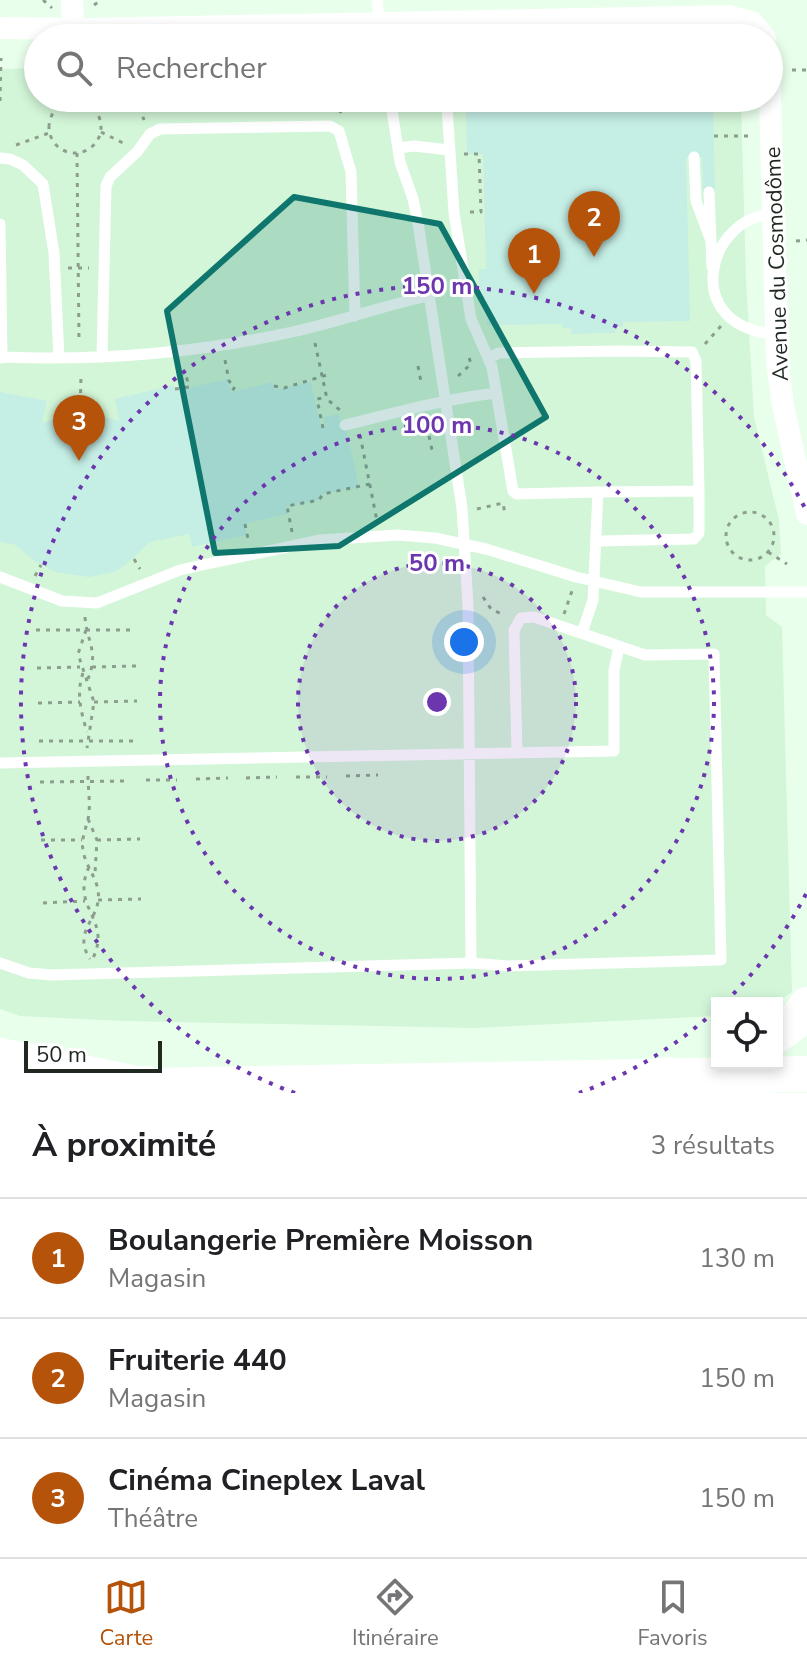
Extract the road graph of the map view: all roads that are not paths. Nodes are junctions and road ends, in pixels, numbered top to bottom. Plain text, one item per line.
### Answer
1 (379, 20) edge
2 (243, 24) edge
3 (751, 24) edge
4 (24, 30) edge
5 (0, 31) edge
6 (392, 112) edge
7 (447, 112) edge
8 (771, 112) edge
9 (398, 148) junction
10 (449, 150) junction
11 (694, 157) dead end
12 (0, 158) edge
13 (709, 192) dead end
14 (774, 215) junction
15 (0, 224) edge
16 (710, 238) junction
17 (713, 270) junction
18 (428, 296) junction
19 (355, 316) junction
20 (776, 334) junction
21 (102, 357) junction
22 (1, 358) edge
23 (59, 358) junction
24 (489, 358) junction
25 (496, 393) junction
26 (445, 400) junction
27 (345, 425) dead end
28 (699, 491) junction
29 (598, 492) junction
30 (807, 514) edge
31 (598, 541) junction
32 (464, 544) junction
33 (0, 577) edge
34 (593, 581) junction
35 (807, 592) edge
36 (582, 633) junction
37 (619, 647) junction
38 (517, 752) junction
39 (468, 753) junction
40 (0, 763) edge
41 (0, 963) edge
42 (471, 963) junction
43 (807, 1005) edge
44 (783, 1031) edge
45 (0, 1056) edge
46 (711, 1060) edge
47 (807, 1074) edge
48 (668, 1077) junction
49 (146, 1086) junction
50 (0, 1087) edge
51 (578, 1093) edge

1 - 2 street
1 - 3 street
4 - 5 street
6 - 9 lane
7 - 10 lane
8 - 14 street, Avenue du Cosmodôme
9 - 10 lane
9 - 18 lane
10 - 24 lane
11 - 16 lane
12 - 23 lane
13 - 16 lane
14 - 17 lane
14 - 20 street, Avenue du Cosmodôme
15 - 22 lane
16 - 17 lane
17 - 20 lane
18 - 19 lane
18 - 26 lane
19 - 21 lane
19 - 21 lane
20 - 30 street, Avenue du Cosmodôme
21 - 23 lane
22 - 23 lane
24 - 25 lane
24 - 28 lane
25 - 26 lane
25 - 29 lane
26 - 27 lane
26 - 32 lane
28 - 29 lane
28 - 31 lane
29 - 31 lane
31 - 34 lane
32 - 33 lane
32 - 34 lane
32 - 39 lane
34 - 35 lane
34 - 36 lane
36 - 37 lane
36 - 38 lane
37 - 38 lane
37 - 42 lane
38 - 39 lane
39 - 40 lane
39 - 42 lane
41 - 42 lane
43 - 44 main road
45 - 49 main road
46 - 48 main road
47 - 48 main road
48 - 49 main road
48 - 51 highway
49 - 50 highway

